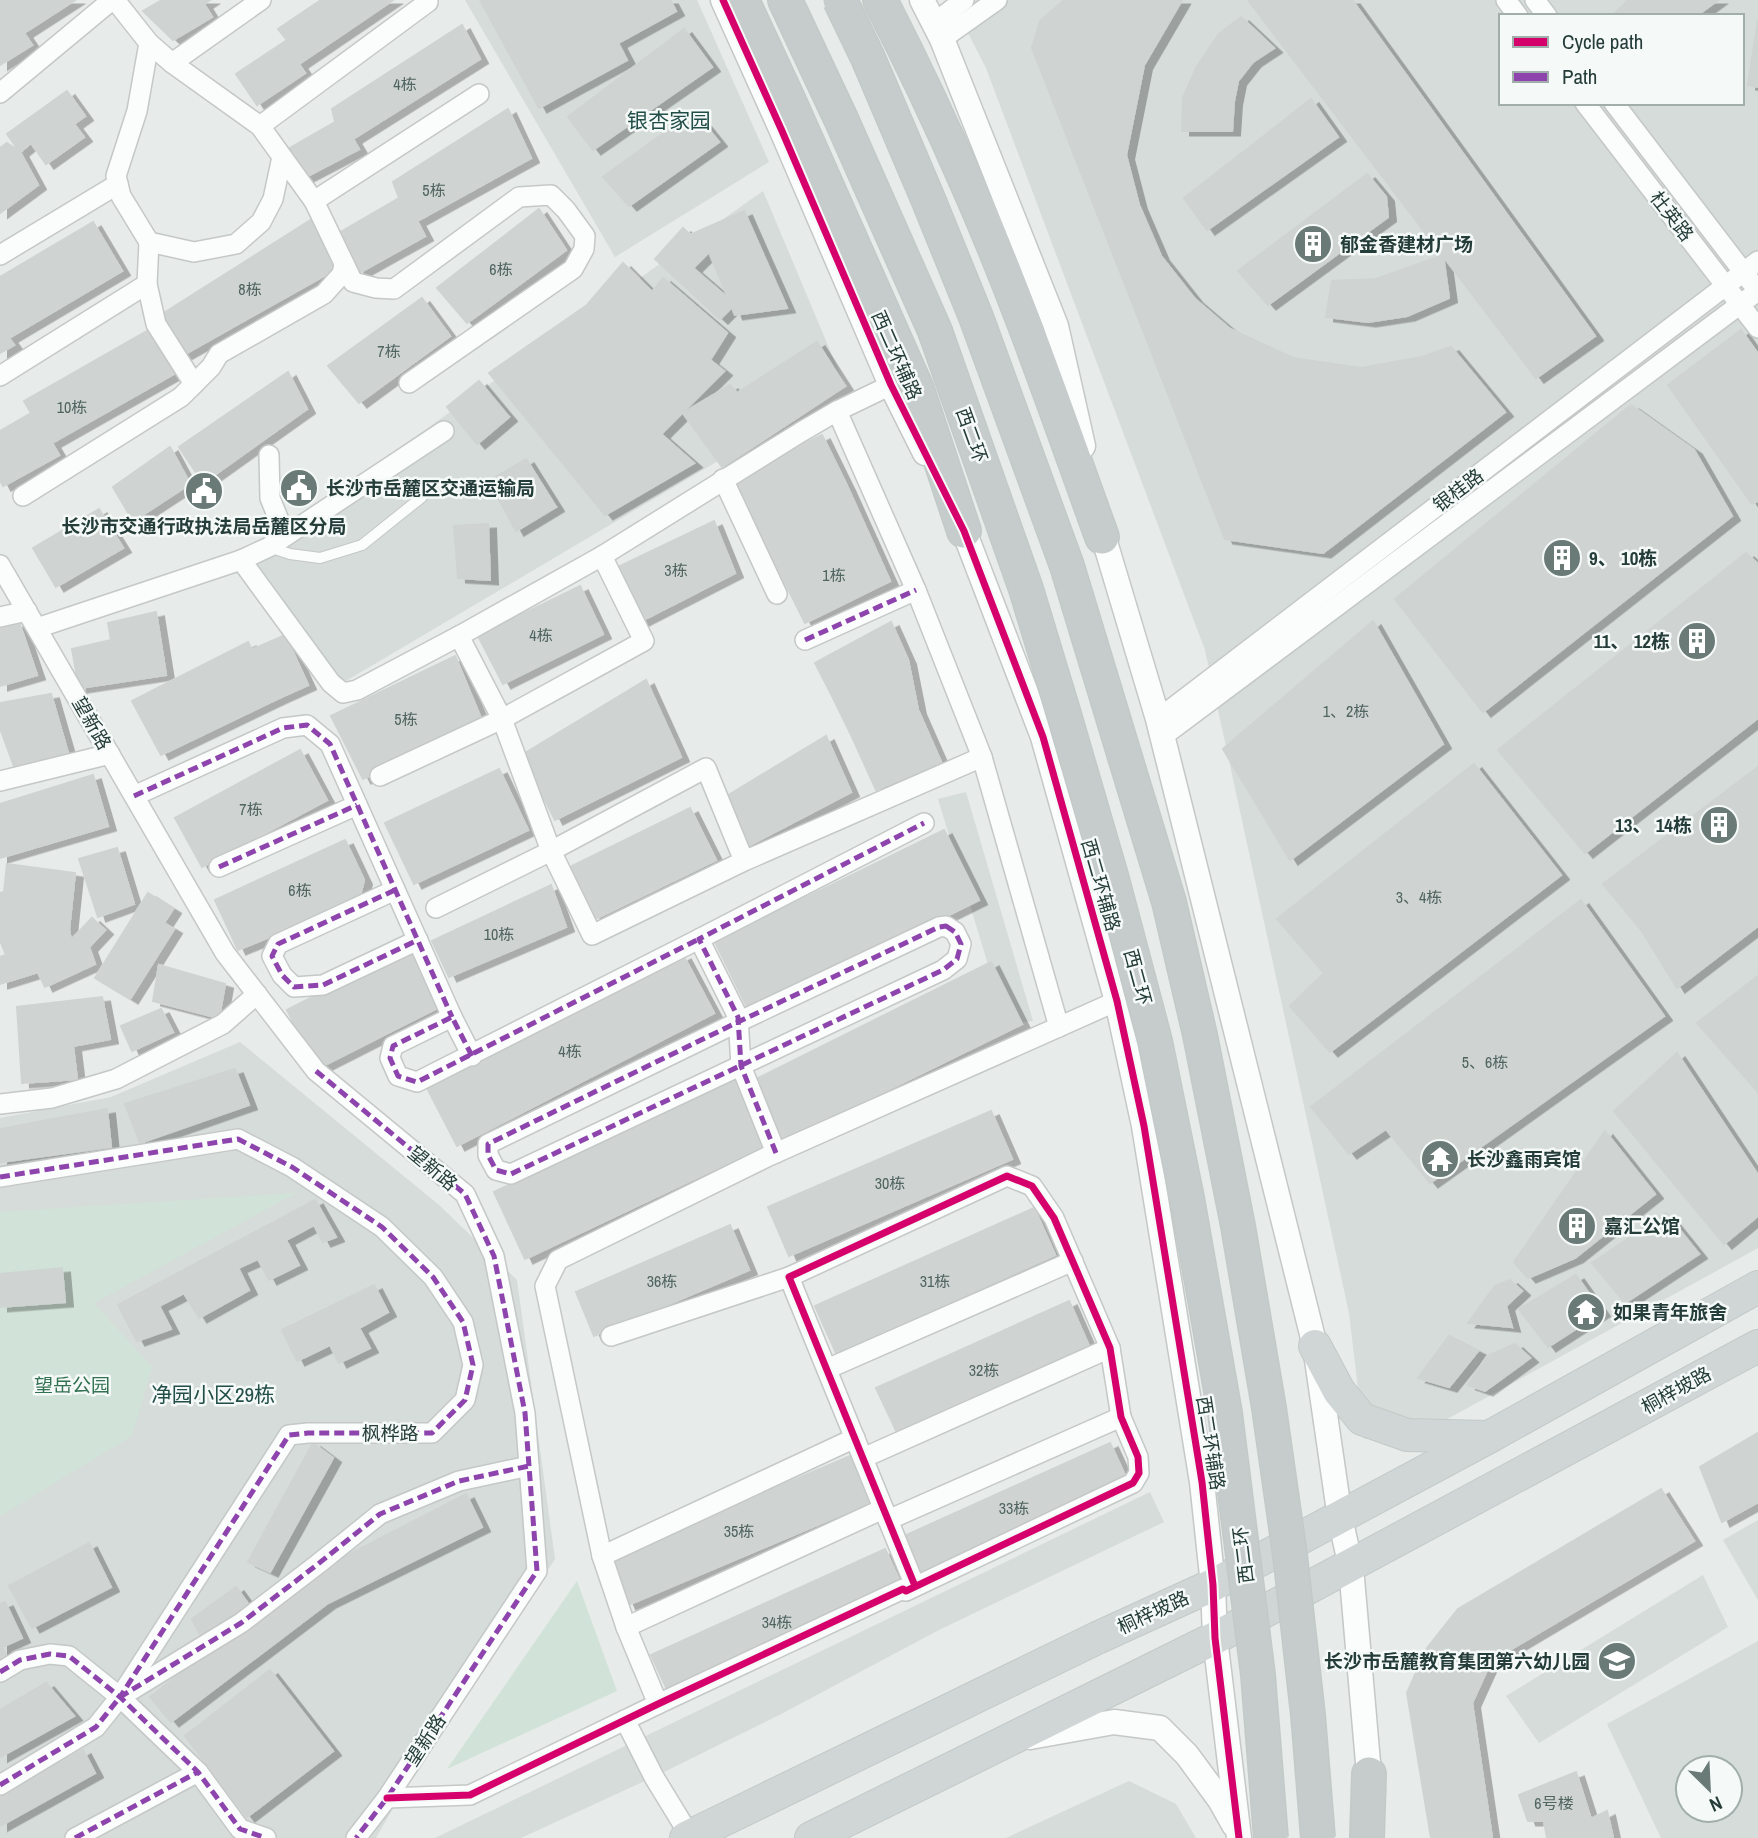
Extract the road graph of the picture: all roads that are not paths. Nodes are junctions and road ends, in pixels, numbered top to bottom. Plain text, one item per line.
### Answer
1 (114, 0) edge
2 (261, 0) edge
3 (723, 0) edge
4 (742, 0) edge
5 (785, 0) edge
6 (840, 0) edge
7 (880, 0) edge
8 (922, 0) edge
9 (964, 0) edge
10 (997, 0) edge
11 (428, 2) dead end
12 (938, 31) junction
13 (149, 43) junction
14 (172, 63) junction
15 (0, 93) edge
16 (478, 94) dead end
17 (1587, 105) edge
18 (1616, 105) edge
19 (260, 126) junction
20 (282, 157) junction
21 (118, 184) junction
22 (314, 201) junction
23 (149, 242) junction
24 (0, 255) edge
25 (344, 264) junction
26 (1751, 267) edge
27 (148, 284) junction
28 (1726, 286) junction
29 (1758, 291) edge
30 (1740, 305) junction
31 (1758, 328) edge
32 (0, 376) edge
33 (409, 383) dead end
34 (194, 384) junction
35 (904, 387) junction
36 (837, 411) junction
37 (444, 431) dead end
38 (269, 455) dead end
39 (723, 479) junction
40 (23, 496) dead end
41 (422, 497) dead end
42 (964, 531) joint
43 (1102, 537) junction
44 (277, 541) junction
45 (602, 556) junction
46 (241, 561) junction
47 (0, 565) edge
48 (916, 590) junction
49 (777, 594) dead end
50 (27, 611) junction
51 (0, 617) edge
52 (37, 628) junction
53 (459, 636) junction
54 (805, 640) dead end
55 (502, 719) junction
56 (1160, 728) junction
57 (110, 754) junction
58 (982, 757) junction
59 (380, 776) dead end
60 (0, 781) edge
61 (134, 796) junction
62 (358, 805) junction
63 (925, 823) dead end
64 (551, 851) junction
65 (744, 861) junction
66 (219, 867) dead end
67 (395, 890) junction
68 (436, 908) dead end
69 (699, 939) junction
70 (418, 940) junction
71 (257, 994) junction
72 (1117, 1001) junction
73 (452, 1017) junction
74 (738, 1022) junction
75 (1059, 1027) junction
76 (472, 1056) junction
77 (741, 1066) junction
78 (0, 1104) edge
79 (776, 1153) junction
80 (0, 1177) edge
81 (1073, 1261) junction
82 (789, 1277) junction
83 (1758, 1287) edge
84 (611, 1336) dead end
85 (1315, 1346) junction
86 (1758, 1346) edge
87 (1110, 1348) junction
88 (827, 1369) junction
89 (1121, 1417) junction
90 (1489, 1437) junction
91 (855, 1438) junction
92 (863, 1458) junction
93 (529, 1466) junction
94 (886, 1515) junction
95 (1340, 1518) junction
96 (602, 1556) junction
97 (1351, 1567) junction
98 (1213, 1585) junction
99 (915, 1586) junction
100 (626, 1627) junction
101 (1215, 1638) junction
102 (0, 1672) edge
103 (120, 1697) junction
104 (658, 1704) junction
105 (625, 1720) junction
106 (1007, 1741) junction
107 (198, 1772) junction
108 (1369, 1774) junction
109 (0, 1785) edge
110 (387, 1798) junction
111 (688, 1837) edge
112 (1250, 1837) edge
113 (75, 1838) edge
114 (266, 1838) edge
115 (356, 1838) edge
116 (811, 1838) edge
117 (1318, 1838) edge
118 (1367, 1838) edge
119 (1383, 1838) edge

1 - 13 street
1 - 15 street
2 - 14 street
3 - 35 street, 西二环辅路
4 - 35 highway
5 - 112 highway, 西二环, bridge
6 - 117 highway, bridge
7 - 43 highway
8 - 12 street
9 - 12 street
10 - 12 street
11 - 19 street
12 - 43 street
13 - 14 street
13 - 21 street
14 - 19 street
16 - 22 street
17 - 28 street, 杜英路
18 - 26 street, 杜英路
19 - 20 street
20 - 22 street
20 - 23 street
21 - 23 street
21 - 24 street
22 - 25 street
23 - 27 street
25 - 33 street
25 - 34 street
26 - 28 street, 银桂路
26 - 29 street, 杜英路
27 - 32 street
27 - 34 street
28 - 30 street, 杜英路
28 - 56 street, 银桂路
29 - 30 street, 银桂路
30 - 31 street, 杜英路
30 - 56 street, 银桂路
34 - 40 street
35 - 36 street
35 - 42 highway
36 - 39 street
36 - 48 street
37 - 44 street
38 - 44 street
39 - 45 street
39 - 49 street
41 - 44 lane
42 - 72 street, 西二环辅路
43 - 56 street
44 - 46 street
45 - 53 street
45 - 55 street
46 - 52 street
46 - 53 street
47 - 50 street, 望新路
48 - 54 street
48 - 58 street
50 - 51 street
50 - 52 street, 望新路
52 - 57 street, 望新路
53 - 55 street
55 - 59 street
55 - 64 street
56 - 85 street
57 - 60 street
57 - 61 street, 望新路
58 - 65 street
58 - 75 street
61 - 62 street
61 - 71 street, 望新路
62 - 66 street
62 - 67 street
63 - 69 street
64 - 65 street
64 - 65 street
64 - 68 street
67 - 70 street
67 - 70 street
69 - 74 street
69 - 76 street
70 - 73 street
71 - 78 street
71 - 93 street, 望新路
72 - 75 street
72 - 98 street, 西二环辅路
73 - 76 street
73 - 76 street
74 - 77 street
74 - 77 street
74 - 77 street
75 - 79 street
77 - 79 street
79 - 96 street
80 - 103 street, 枫桦路
81 - 82 street
81 - 87 street
81 - 88 street
82 - 84 street
82 - 88 street
83 - 90 main road, 桐梓坡路
85 - 90 main road
85 - 95 street
86 - 97 main road, 桐梓坡路
87 - 89 street
87 - 92 street
88 - 91 street
89 - 94 street
89 - 99 street
90 - 95 main road, 桐梓坡路
91 - 92 street
91 - 96 street
92 - 94 street
93 - 103 street
93 - 110 street, 望新路
94 - 99 street
94 - 100 street
95 - 97 street
95 - 98 main road, 桐梓坡路
96 - 100 street
97 - 101 main road, 桐梓坡路
97 - 108 street
98 - 101 street, 西二环辅路
98 - 111 main road, 桐梓坡路
99 - 104 street
100 - 104 street
101 - 106 main road, 桐梓坡路
101 - 112 street, 西二环辅路
102 - 103 street
103 - 107 street
103 - 109 street
104 - 105 street
105 - 110 street
105 - 111 street
106 - 112 street
106 - 116 main road, 桐梓坡路
107 - 113 street
107 - 114 street
108 - 118 highway
108 - 119 street
110 - 115 street, 望新路

